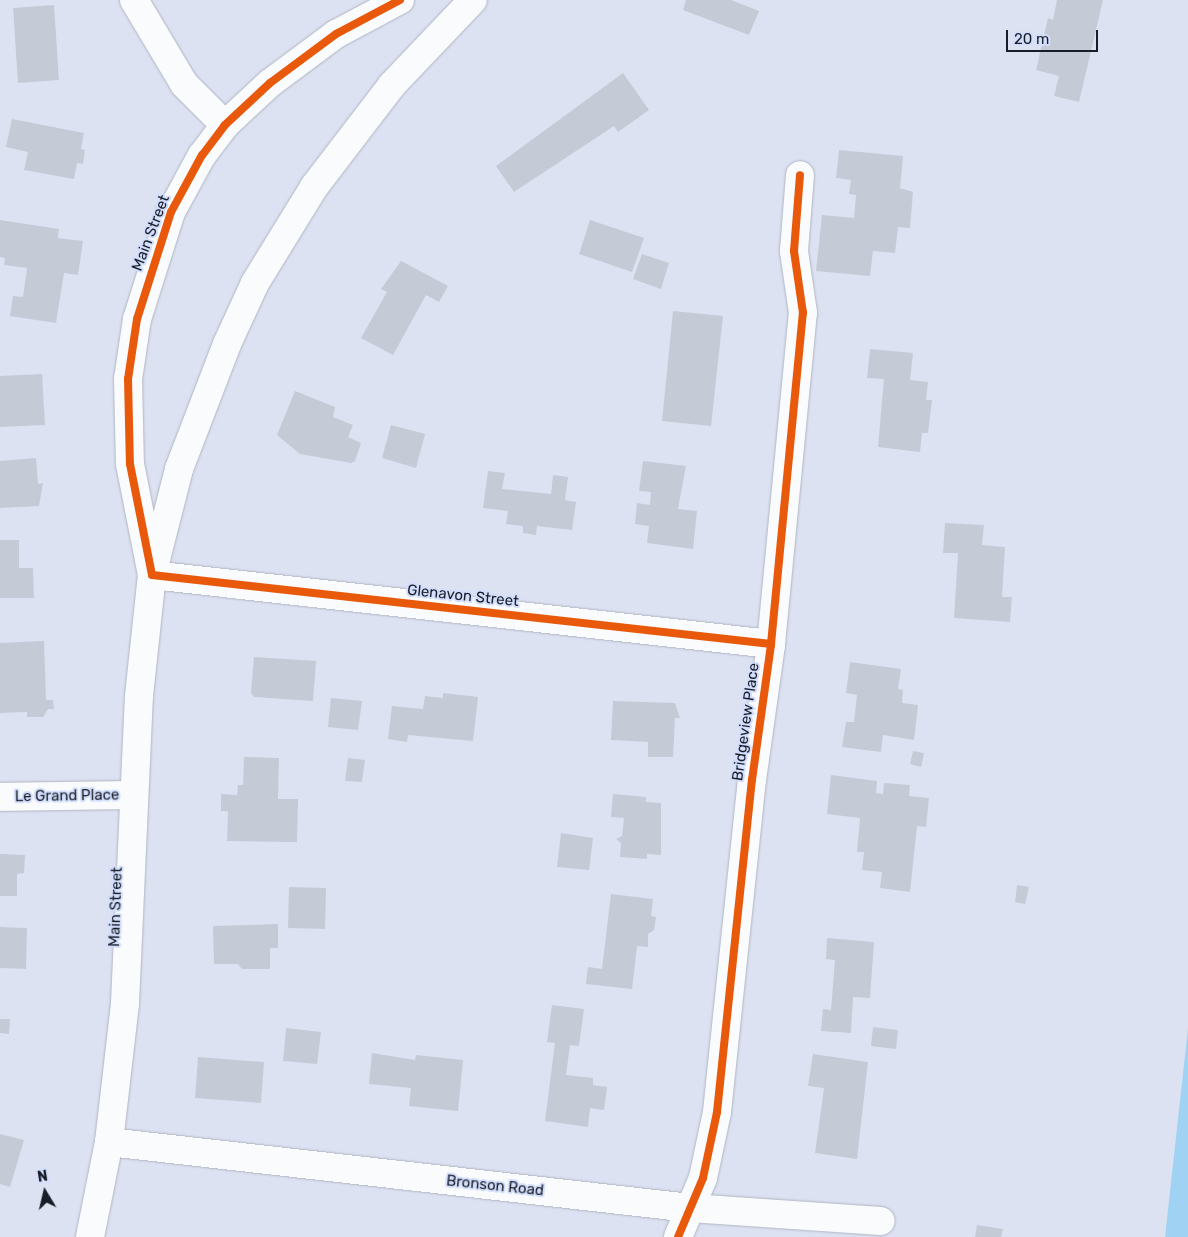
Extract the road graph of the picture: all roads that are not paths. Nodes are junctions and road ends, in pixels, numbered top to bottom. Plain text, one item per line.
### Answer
1 (134, 0) edge
2 (400, 0) edge
3 (473, 0) edge
4 (224, 125) junction
5 (800, 175) dead end
6 (152, 575) junction
7 (772, 644) junction
8 (134, 795) junction
9 (0, 797) edge
10 (109, 1142) junction
11 (690, 1208) junction
12 (881, 1221) dead end
13 (90, 1237) edge
14 (678, 1237) edge

1 - 4 street
2 - 4 street, Main Street
3 - 6 street, Main Street
4 - 6 street, Main Street
5 - 7 street, Bridgeview Place
6 - 7 street, Glenavon Street
6 - 8 street, Main Street
7 - 11 street, Bridgeview Place
8 - 9 street, Le Grand Place
8 - 10 street, Main Street
10 - 11 street, Bronson Road
10 - 13 street, Main Street
11 - 12 street, Bronson Road
11 - 14 street, Bridgeview Place

